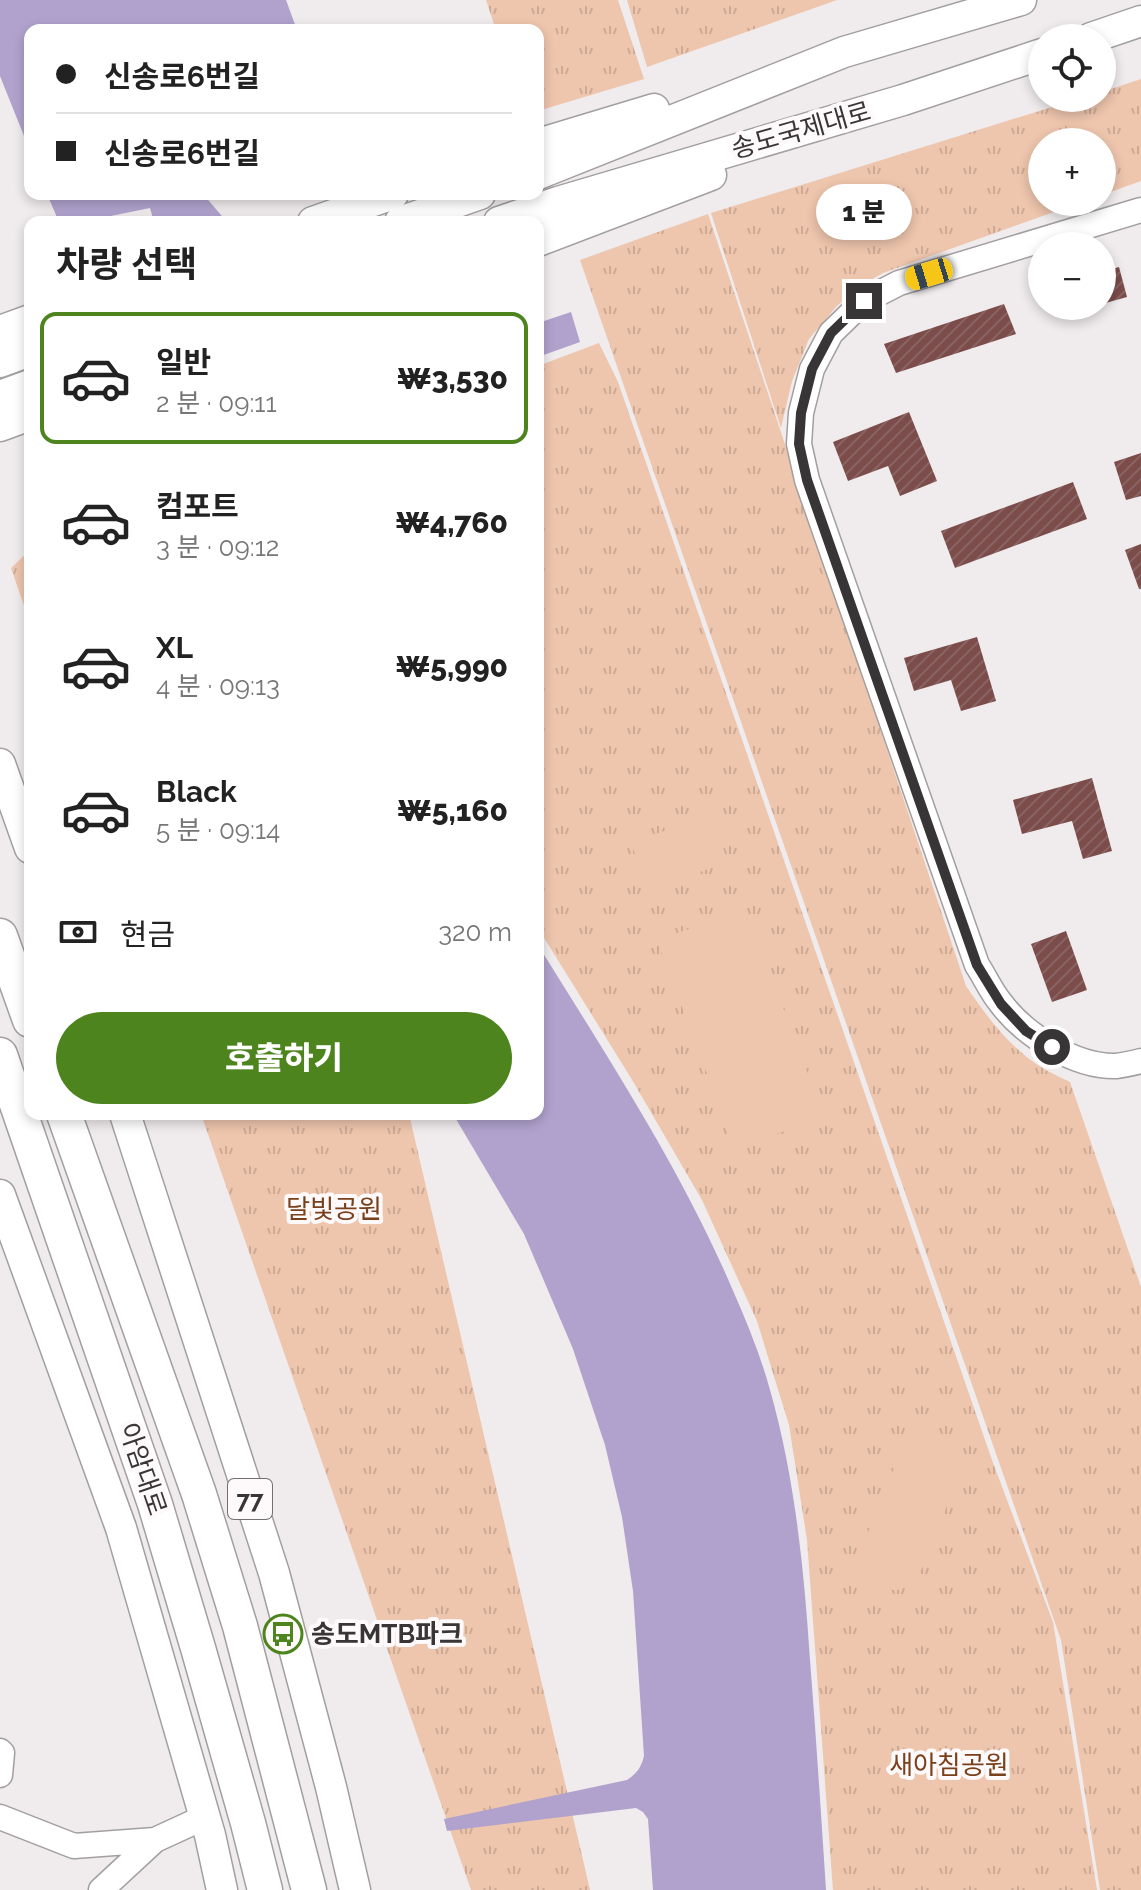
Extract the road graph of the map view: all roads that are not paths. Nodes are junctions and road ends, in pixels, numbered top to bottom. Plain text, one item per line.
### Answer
1 (1021, 0) edge
2 (1141, 21) edge
3 (1116, 30) edge
4 (1028, 59) edge
5 (903, 100) junction
6 (544, 162) edge
7 (376, 200) edge
8 (463, 200) edge
9 (1141, 210) edge
10 (330, 216) edge
11 (417, 216) edge
12 (517, 216) edge
13 (552, 236) edge
14 (24, 322) edge
15 (0, 331) edge
16 (24, 353) edge
17 (0, 362) edge
18 (24, 394) edge
19 (9, 417) edge
20 (0, 764) edge
21 (24, 831) edge
22 (0, 936) edge
23 (24, 1003) edge
24 (0, 1055) edge
25 (1141, 1061) edge
26 (66, 1120) edge
27 (127, 1120) edge
28 (0, 1195) edge
29 (0, 1751) edge
30 (0, 1775) edge
31 (0, 1817) edge
32 (205, 1817) junction
33 (155, 1840) junction
34 (101, 1890) edge
35 (222, 1890) edge
36 (265, 1890) edge
37 (309, 1890) edge
38 (355, 1890) edge

1 - 6 main road, 송도국제대로
2 - 3 main road
4 - 5 main road, 송도국제대로
5 - 12 main road, 송도국제대로
5 - 13 main road
7 - 10 main road
8 - 11 main road
9 - 25 street
14 - 15 main road
16 - 17 main road
18 - 19 main road
20 - 21 main road
22 - 23 highway
24 - 36 highway, 아암대로
26 - 37 highway, 아암대로
27 - 38 main road, 77
28 - 32 main road, 아암대로
29 - 30 street
31 - 33 street
32 - 33 street
32 - 35 main road, 아암대로
33 - 34 street

